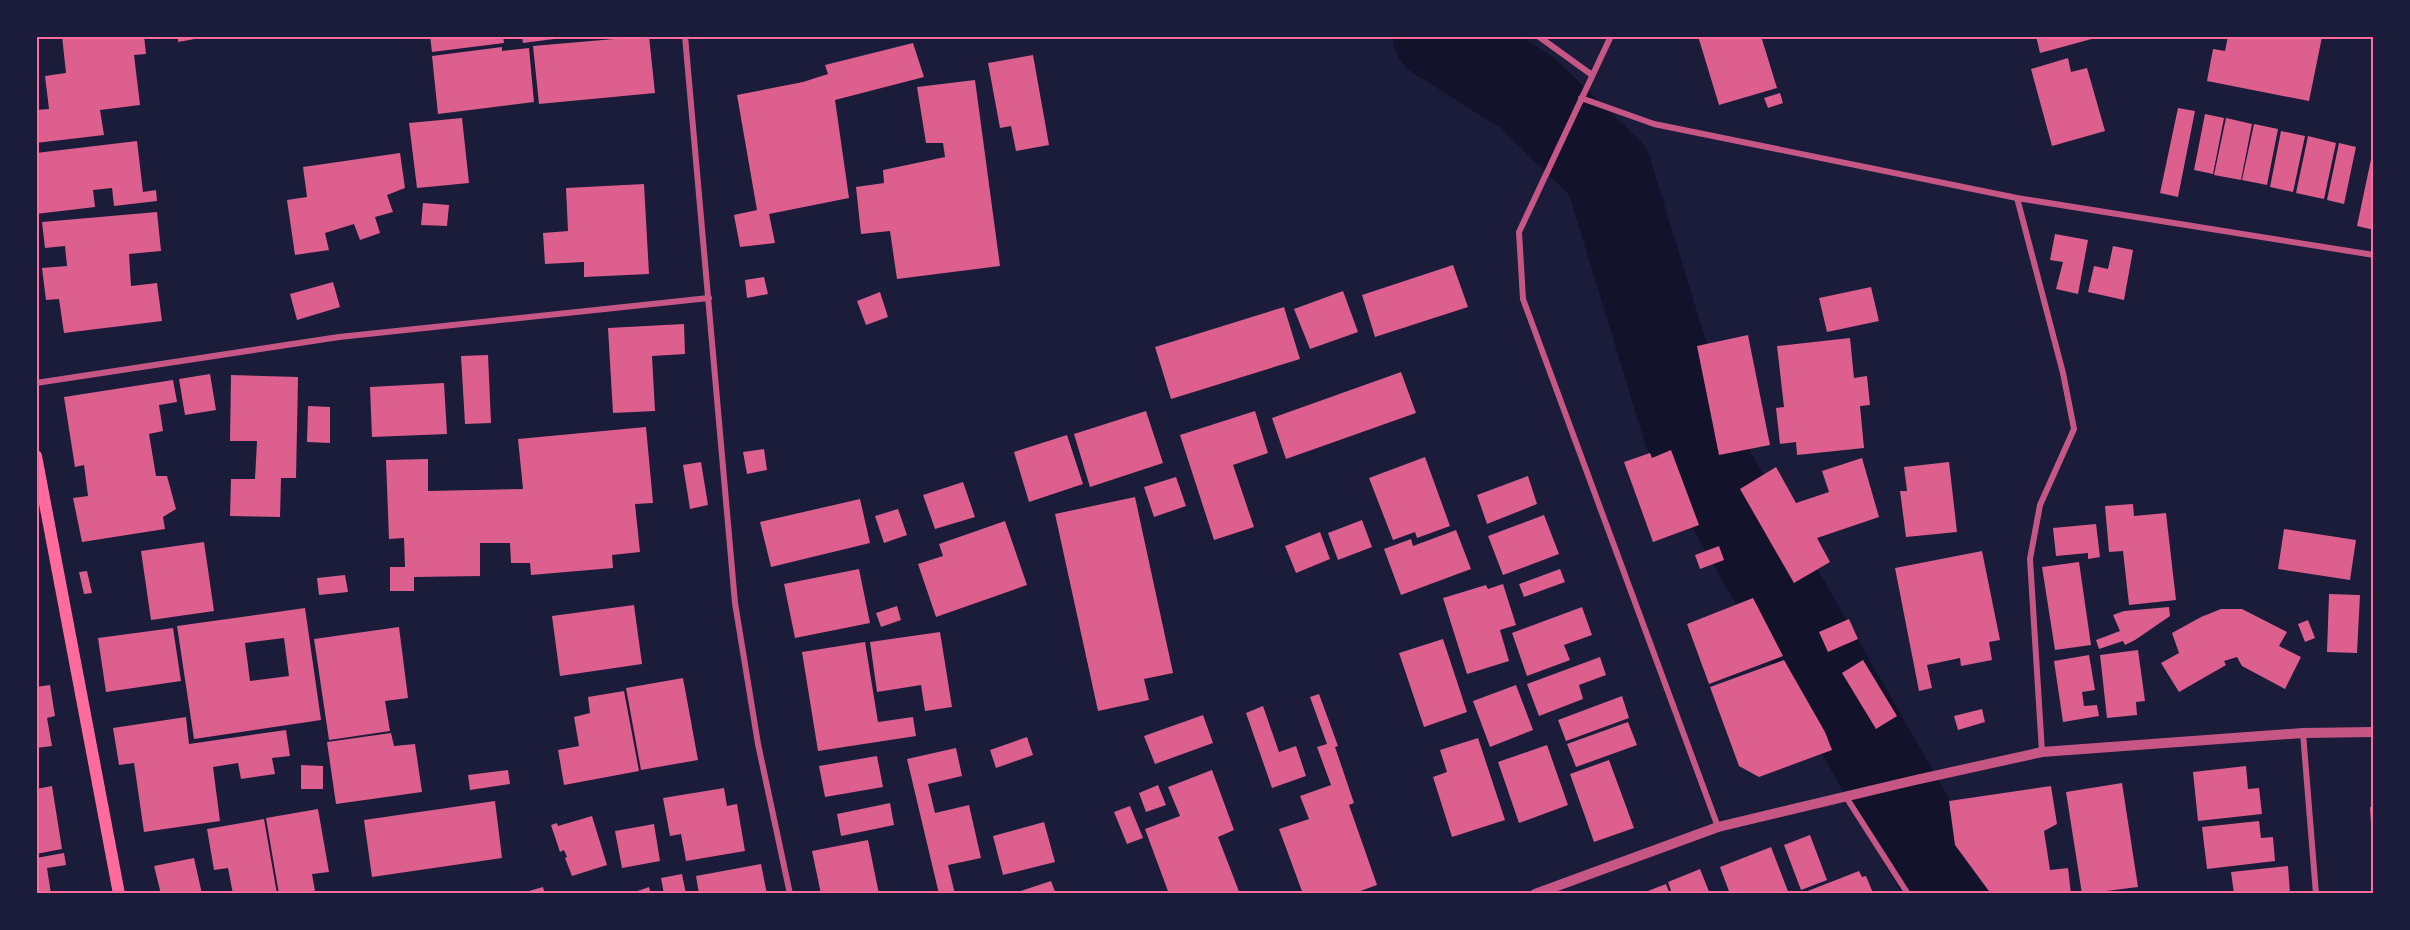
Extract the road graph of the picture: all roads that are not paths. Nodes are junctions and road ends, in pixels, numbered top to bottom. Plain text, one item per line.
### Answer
1 (685, 36) edge
2 (1538, 36) edge
3 (1611, 36) edge
4 (1592, 75) junction
5 (1581, 98) junction
6 (2017, 198) junction
7 (2374, 255) edge
8 (710, 298) junction
9 (36, 383) edge
10 (36, 456) edge
11 (2374, 732) edge
12 (2303, 733) junction
13 (2042, 752) junction
14 (1846, 797) junction
15 (1718, 827) junction
16 (119, 894) edge
17 (790, 894) edge
18 (1535, 894) edge
19 (1908, 894) edge
20 (2316, 894) edge

1 - 8 street
2 - 4 street
3 - 4 street
4 - 5 street
5 - 6 street
5 - 15 street
6 - 7 street
6 - 13 street
8 - 9 street
8 - 17 street
10 - 16 main road
11 - 12 street
12 - 13 street
12 - 20 street
13 - 14 street
14 - 15 street
14 - 19 street
15 - 18 street

